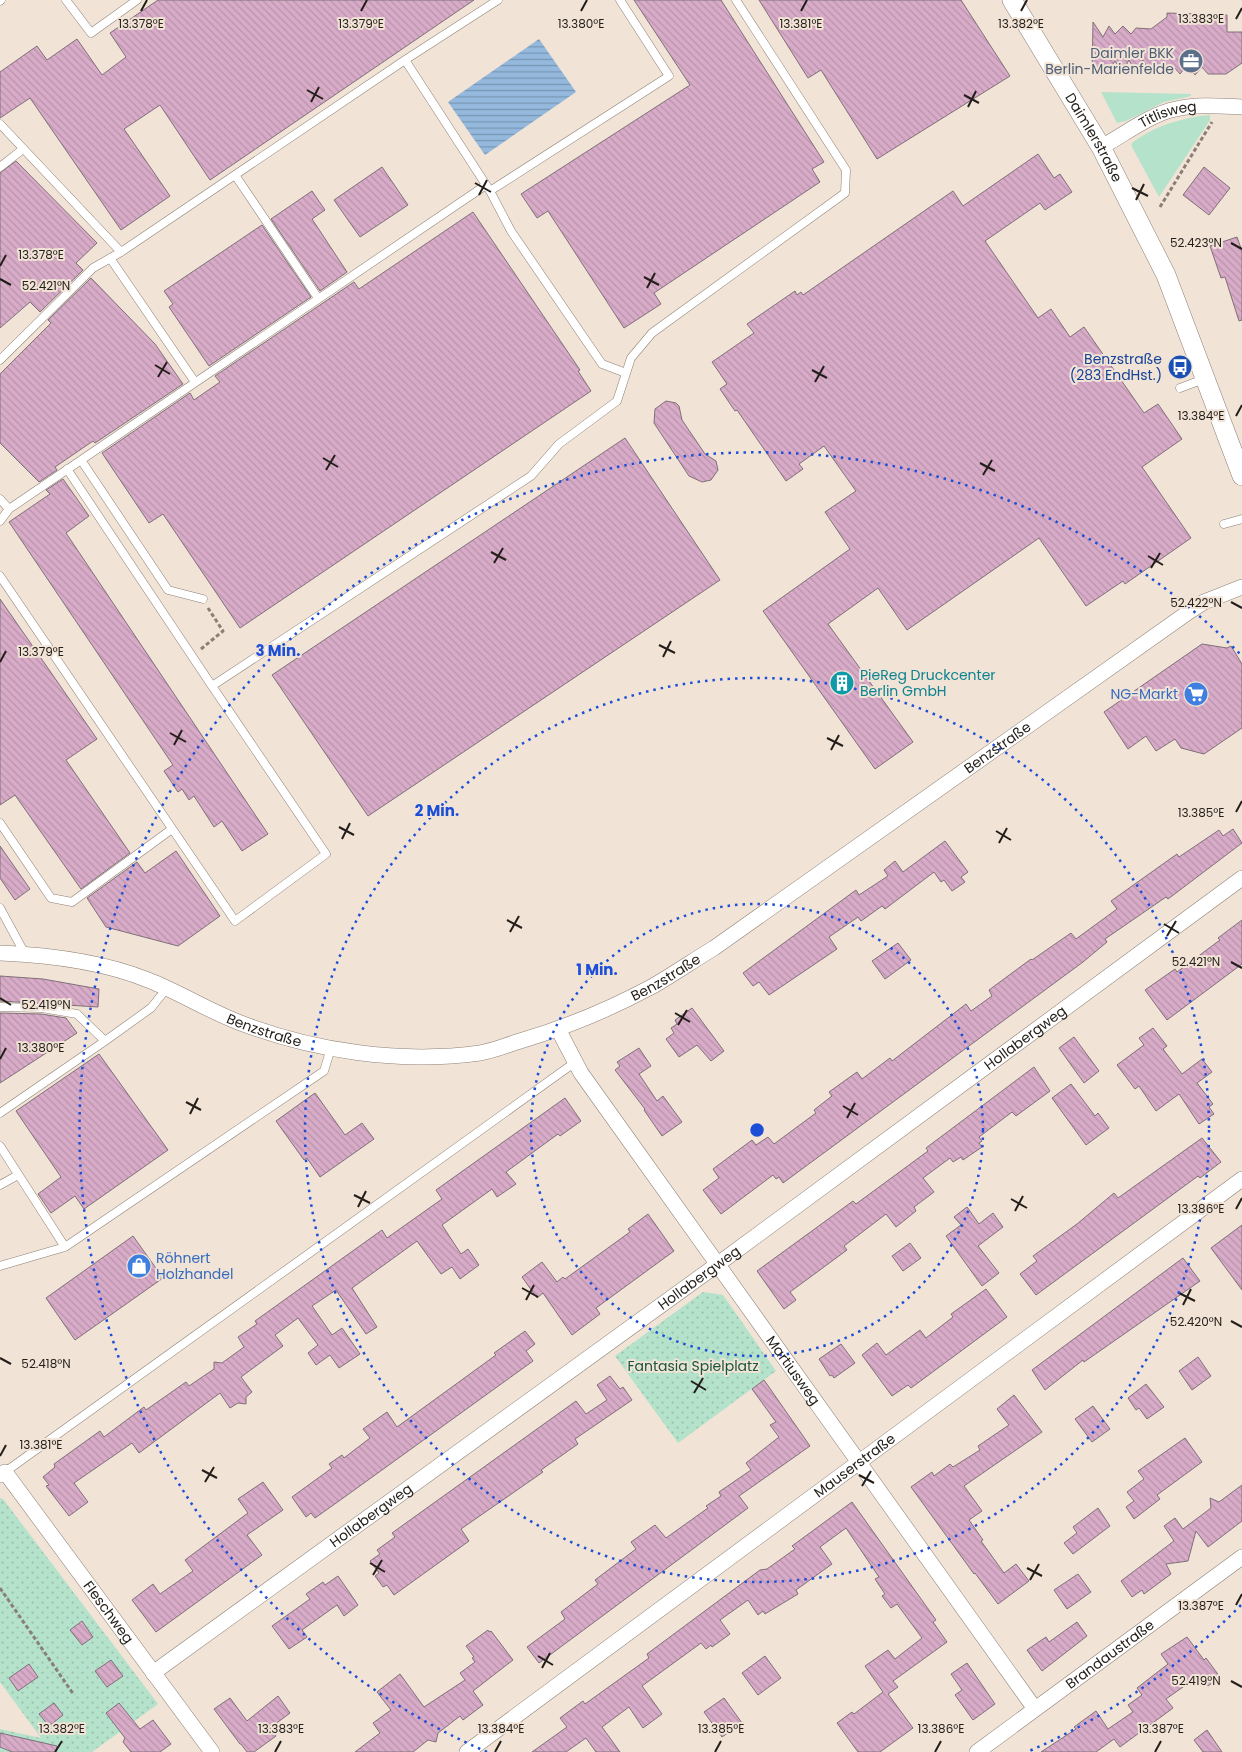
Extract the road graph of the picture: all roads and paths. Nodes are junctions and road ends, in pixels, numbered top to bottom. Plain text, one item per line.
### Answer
1 (66, 0) edge
2 (137, 0) edge
3 (498, 0) edge
4 (620, 0) edge
5 (736, 0) edge
6 (1012, 0) edge
7 (406, 60) junction
8 (1221, 106) junction
9 (1242, 107) edge
10 (0, 124) edge
11 (1101, 148) junction
12 (23, 149) junction
13 (0, 167) edge
14 (235, 175) junction
15 (488, 188) junction
16 (1160, 207) dead end
17 (121, 252) junction
18 (110, 258) junction
19 (318, 298) junction
20 (0, 360) edge
21 (626, 373) junction
22 (1205, 379) junction
23 (195, 382) junction
24 (1180, 388) dead end
25 (80, 460) junction
26 (67, 469) junction
27 (1242, 476) edge
28 (0, 499) edge
29 (9, 509) junction
30 (1242, 518) edge
31 (0, 520) edge
32 (1224, 524) dead end
33 (0, 576) edge
34 (1242, 587) edge
35 (203, 600) joint
36 (203, 646) dead end
37 (212, 686) junction
38 (0, 823) edge
39 (172, 829) junction
40 (1242, 878) edge
41 (0, 908) edge
42 (0, 953) edge
43 (25, 954) junction
44 (167, 988) junction
45 (0, 1007) edge
46 (558, 1029) junction
47 (105, 1041) junction
48 (331, 1048) junction
49 (574, 1063) junction
50 (0, 1113) edge
51 (0, 1146) edge
52 (18, 1174) junction
53 (1242, 1179) edge
54 (0, 1186) edge
55 (65, 1247) junction
56 (718, 1264) junction
57 (0, 1266) edge
58 (860, 1462) junction
59 (2, 1474) edge
60 (1242, 1557) edge
61 (0, 1588) edge
62 (153, 1673) junction
63 (74, 1695) dead end
64 (1035, 1709) junction
65 (212, 1752) edge
66 (467, 1752) edge
67 (977, 1752) edge

1 - 2 lane
3 - 7 lane
4 - 15 lane
5 - 21 lane
6 - 11 street, Daimlerstraße
7 - 14 lane
7 - 15 lane
8 - 9 street, Titlisweg
8 - 11 street, Titlisweg
8 - 16 path
10 - 12 lane
11 - 22 street, Daimlerstraße
12 - 13 lane
12 - 17 lane
14 - 17 lane
14 - 19 lane
15 - 19 lane
15 - 21 lane
17 - 18 lane
18 - 20 lane
18 - 23 lane
19 - 23 lane
21 - 37 lane
22 - 24 lane
22 - 27 street, Daimlerstraße
23 - 25 lane
25 - 26 lane
25 - 35 lane
26 - 29 lane
26 - 37 lane
28 - 29 lane
29 - 31 lane
30 - 32 lane
33 - 39 lane
34 - 46 street, Benzstraße
35 - 36 path
37 - 39 lane
38 - 39 lane
40 - 56 street, Hollabergweg
41 - 43 lane
42 - 43 street, Benzstraße
43 - 44 street, Benzstraße
44 - 47 lane
44 - 48 street, Benzstraße
45 - 47 lane
46 - 48 street, Benzstraße
46 - 49 street, Martiusweg
47 - 50 lane
48 - 55 lane
49 - 56 street, Martiusweg
49 - 59 lane
51 - 52 lane
52 - 54 lane
52 - 55 lane
53 - 58 street, Mauserstraße
55 - 57 lane
56 - 58 street, Martiusweg
56 - 62 street, Hollabergweg
58 - 64 street, Martiusweg
58 - 66 street, Mauserstraße
59 - 62 street, Fleschweg
60 - 64 street, Brandaustraße
61 - 63 path
62 - 65 street, Fleschweg
64 - 67 street, Brandaustraße

